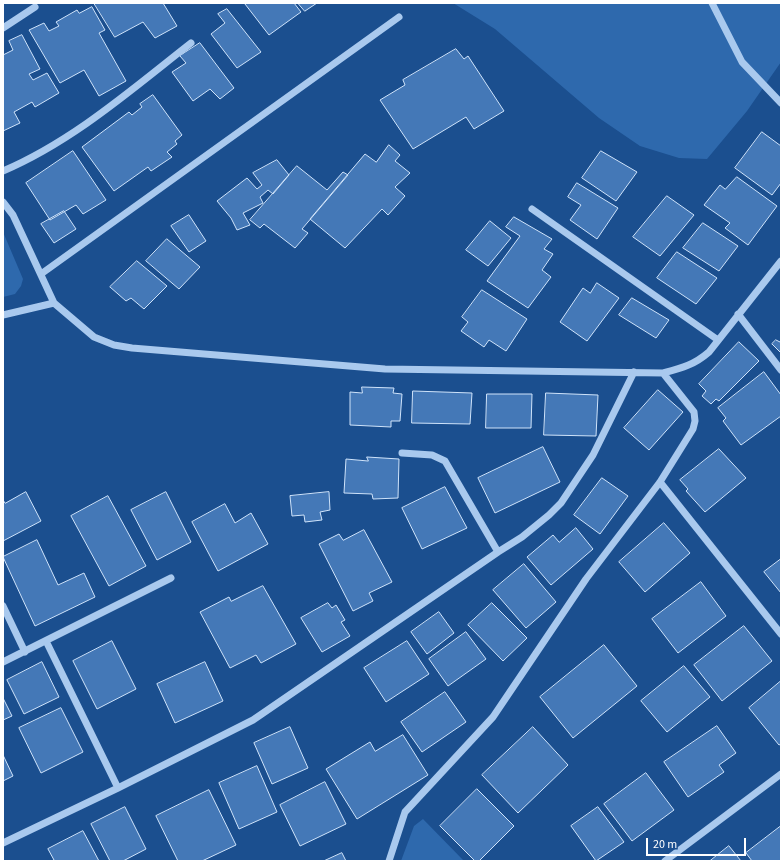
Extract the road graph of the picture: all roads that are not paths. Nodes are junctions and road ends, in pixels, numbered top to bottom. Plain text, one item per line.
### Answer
1 (712, 3) edge
2 (35, 8) dead end
3 (399, 17) dead end
4 (3, 28) edge
5 (191, 43) dead end
6 (781, 103) edge
7 (3, 171) edge
8 (3, 202) edge
9 (532, 209) dead end
10 (781, 262) edge
11 (41, 274) junction
12 (54, 303) junction
13 (738, 314) junction
14 (3, 315) edge
15 (718, 340) junction
16 (781, 370) edge
17 (634, 372) junction
18 (663, 373) junction
19 (402, 453) dead end
20 (660, 482) junction
21 (498, 552) junction
22 (171, 578) dead end
23 (3, 606) edge
24 (781, 634) edge
25 (46, 641) junction
26 (25, 652) junction
27 (3, 662) edge
28 (781, 774) edge
29 (118, 788) junction
30 (3, 843) edge
31 (389, 861) edge
32 (665, 861) edge

1 - 6 street
2 - 4 street
3 - 11 street
5 - 7 street
8 - 11 street
9 - 15 street
10 - 13 street
11 - 12 street
12 - 14 street
12 - 17 street
13 - 15 street
13 - 16 street
15 - 18 street
17 - 18 street
17 - 21 street
18 - 20 street
19 - 21 street
20 - 24 street
20 - 31 street
21 - 29 street
22 - 25 street
23 - 26 street
25 - 26 street
25 - 29 street
26 - 27 street
28 - 32 street
29 - 30 street

